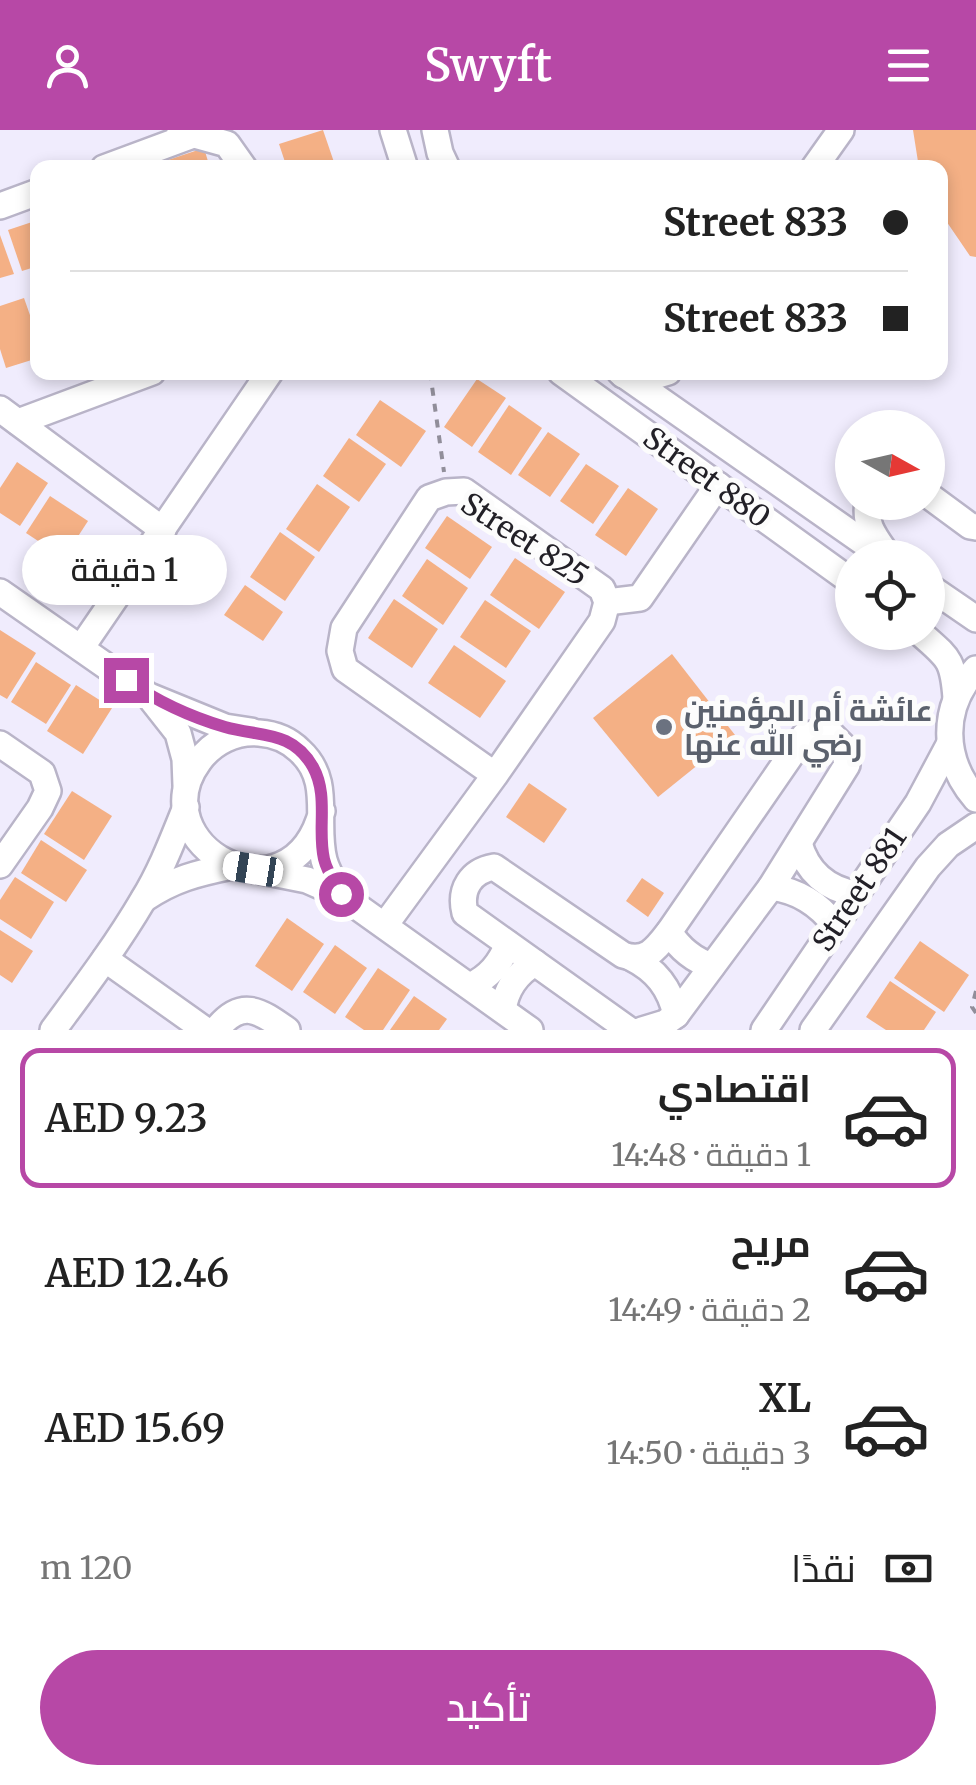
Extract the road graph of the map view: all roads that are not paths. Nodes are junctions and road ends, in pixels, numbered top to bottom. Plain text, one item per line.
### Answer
1 (392, 130) edge
2 (435, 130) edge
3 (841, 130) edge
4 (184, 132) edge
5 (122, 160) edge
6 (238, 160) edge
7 (402, 160) edge
8 (443, 160) edge
9 (820, 160) edge
10 (30, 195) edge
11 (0, 206) edge
12 (126, 380) edge
13 (265, 380) edge
14 (572, 380) edge
15 (630, 380) edge
16 (9, 416) edge
17 (718, 485) junction
18 (945, 508) edge
19 (976, 527) edge
20 (162, 530) junction
21 (862, 540) edge
22 (835, 570) edge
23 (0, 592) edge
24 (945, 598) edge
25 (607, 602) junction
26 (976, 619) edge
27 (81, 648) junction
28 (939, 650) edge
29 (976, 669) edge
30 (149, 696) junction
31 (956, 698) junction
32 (256, 732) junction
33 (0, 744) edge
34 (949, 745) junction
35 (495, 775) junction
36 (186, 799) junction
37 (976, 799) edge
38 (322, 811) junction
39 (976, 826) edge
40 (799, 843) junction
41 (0, 865) edge
42 (242, 868) junction
43 (770, 887) junction
44 (341, 894) junction
45 (856, 894) junction
46 (144, 899) junction
47 (835, 925) junction
48 (385, 926) junction
49 (669, 932) junction
50 (508, 944) junction
51 (632, 958) junction
52 (105, 959) junction
53 (535, 963) junction
54 (712, 966) junction
55 (470, 986) junction
56 (503, 1010) junction
57 (676, 1015) junction
58 (764, 1029) edge
59 (53, 1030) edge
60 (205, 1030) edge
61 (216, 1030) edge
62 (287, 1030) edge
63 (530, 1030) edge
64 (629, 1030) edge
65 (642, 1030) edge
66 (814, 1030) edge

1 - 7 street
2 - 8 street
3 - 9 street
4 - 5 street
4 - 6 street
10 - 11 street
12 - 16 street
13 - 20 street
14 - 17 street, Street 880
15 - 21 street, Street 880
16 - 20 street
17 - 22 street, Street 880
17 - 25 street
18 - 19 street
20 - 27 street
23 - 27 street
24 - 26 street
25 - 35 street, Street 825
25 - 35 street, Street 825
27 - 30 street
28 - 31 street
29 - 31 street
30 - 32 street
30 - 36 street
31 - 34 street
32 - 36 street
32 - 38 street
33 - 41 street
34 - 37 street
34 - 45 street, Street 881
35 - 48 street, Street 825
36 - 42 street
36 - 46 street
38 - 42 street
38 - 44 street
39 - 66 street, Street 881
40 - 43 street
40 - 45 street
40 - 49 street
42 - 44 street
42 - 46 street
43 - 47 street
43 - 54 street
44 - 48 street
45 - 47 street, Street 881
46 - 52 street
47 - 58 street, Street 881
48 - 55 street
49 - 51 street
49 - 54 street
50 - 51 street
50 - 53 street
50 - 55 street
51 - 57 street
52 - 59 street
52 - 60 street
53 - 56 street
53 - 64 street
54 - 57 street
55 - 56 street
56 - 63 street
57 - 65 street
61 - 62 street

